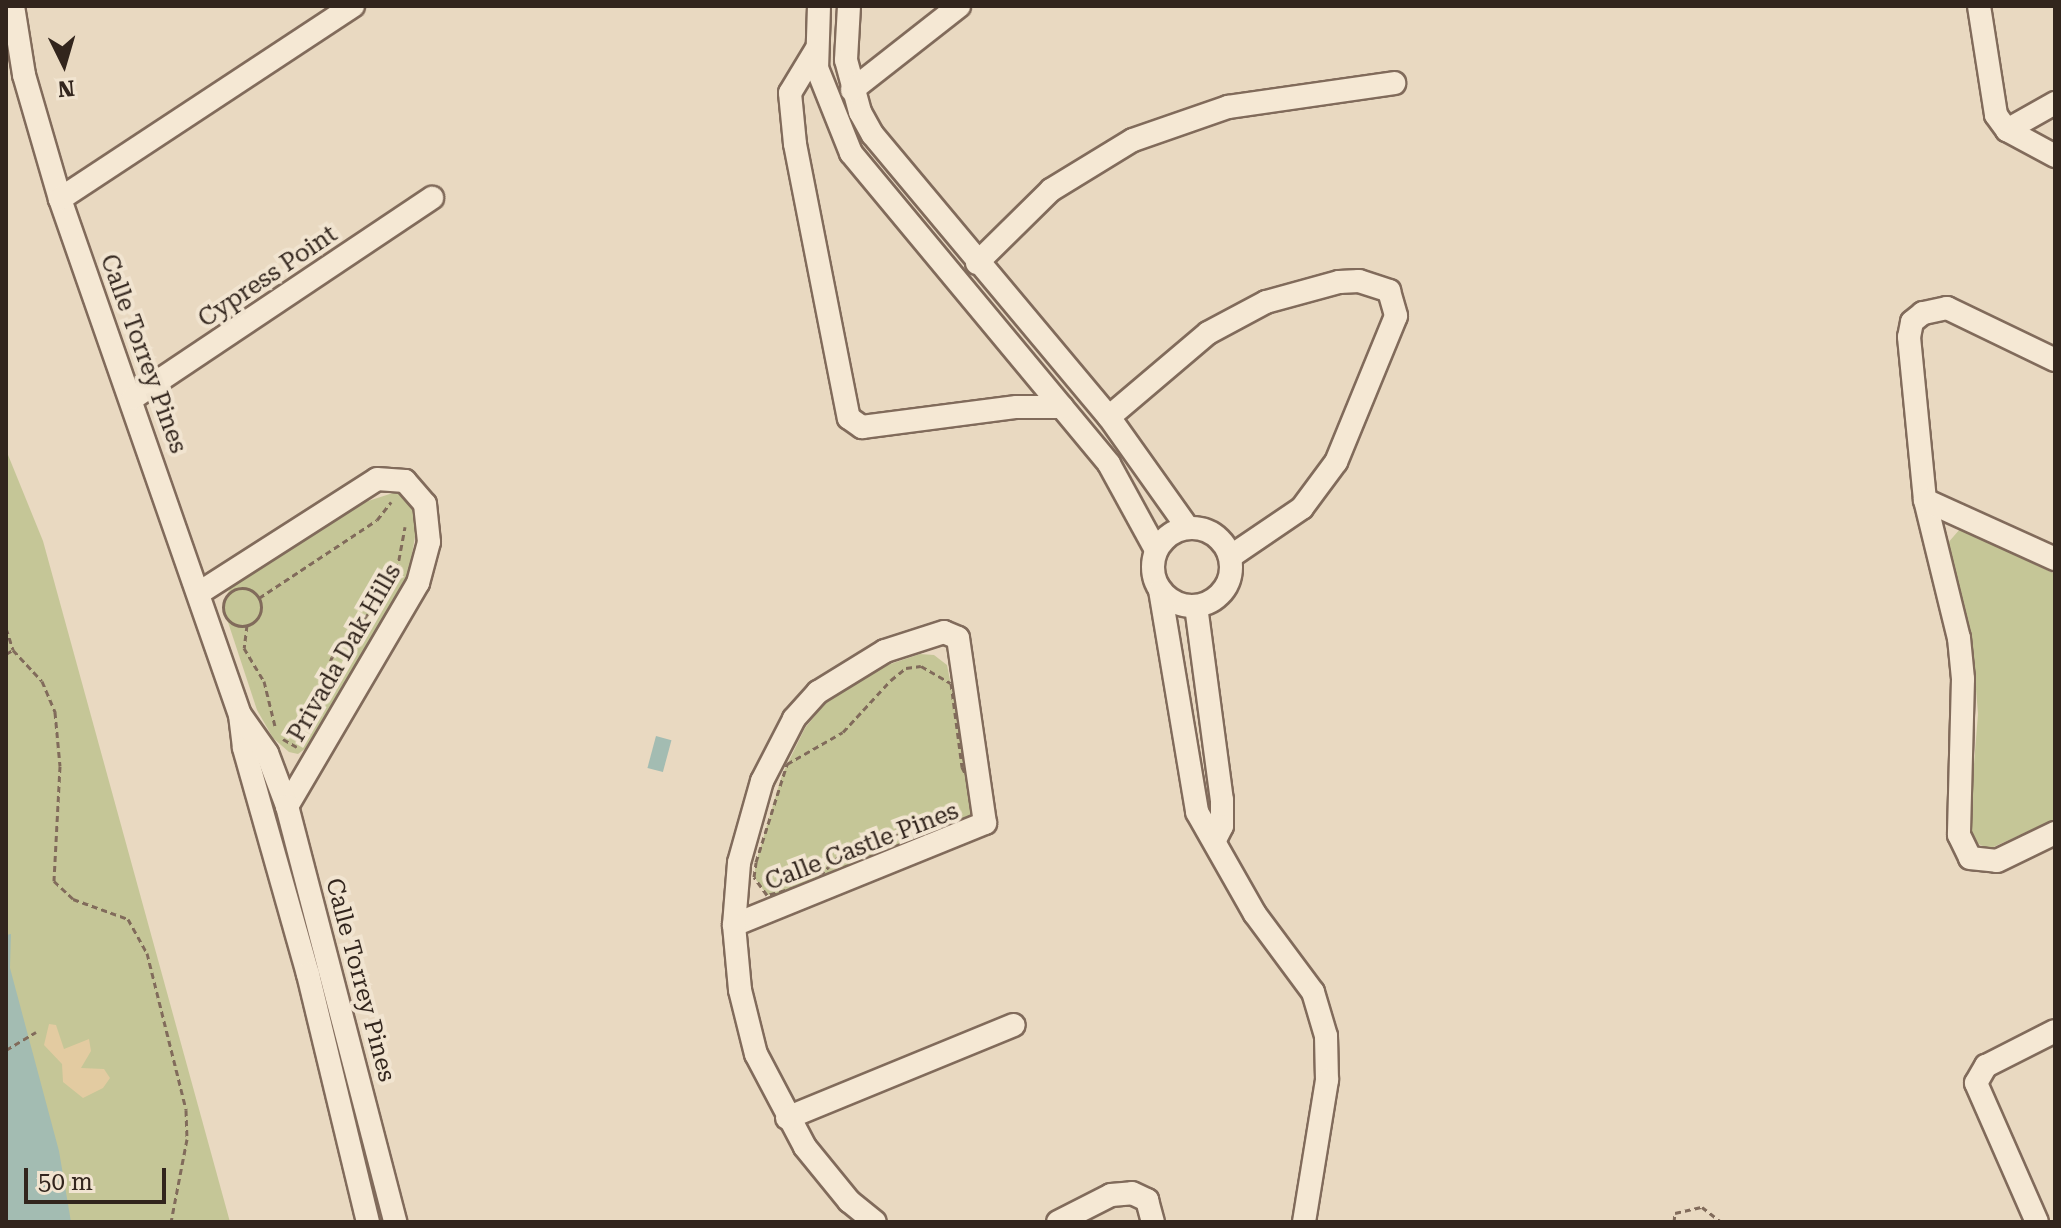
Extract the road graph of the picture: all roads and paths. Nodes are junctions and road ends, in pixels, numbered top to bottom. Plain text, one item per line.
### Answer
1 (13, 6) edge
2 (353, 6) edge
3 (819, 6) edge
4 (849, 6) edge
5 (959, 6) edge
6 (1979, 6) edge
7 (816, 50) junction
8 (1394, 83) dead end
9 (852, 90) junction
10 (2055, 103) edge
11 (2007, 130) junction
12 (2055, 156) edge
13 (432, 198) dead end
14 (60, 199) junction
15 (977, 263) junction
16 (2055, 360) edge
17 (133, 398) junction
18 (1062, 407) junction
19 (1109, 417) junction
20 (397, 500) dead end
21 (1925, 500) junction
22 (406, 522) dead end
23 (1188, 528) junction
24 (1156, 550) junction
25 (1230, 557) junction
26 (2055, 559) edge
27 (1160, 590) junction
28 (199, 593) junction
29 (259, 598) junction
30 (1196, 606) junction
31 (247, 625) junction
32 (6, 628) edge
33 (13, 650) junction
34 (6, 654) edge
35 (325, 706) dead end
36 (240, 715) junction
37 (307, 743) dead end
38 (287, 806) junction
39 (2055, 833) edge
40 (1215, 840) junction
41 (784, 894) joint
42 (734, 925) junction
43 (1014, 1025) dead end
44 (2055, 1031) edge
45 (36, 1032) dead end
46 (6, 1050) edge
47 (787, 1118) junction
48 (171, 1222) edge
49 (368, 1222) edge
50 (395, 1222) edge
51 (875, 1222) edge
52 (1058, 1222) edge
53 (1153, 1222) edge
54 (1304, 1222) edge
55 (1674, 1222) edge
56 (1721, 1222) edge
57 (2037, 1222) edge

1 - 14 street, Calle Torrey Pines
2 - 14 street
3 - 7 street
4 - 9 street
5 - 9 street
6 - 11 street
7 - 18 street
7 - 18 street
8 - 15 street
9 - 15 street
10 - 11 street
11 - 12 street
13 - 17 street, Cypress Point
14 - 17 street, Calle Torrey Pines
15 - 19 street
16 - 21 street
17 - 28 street, Calle Torrey Pines
18 - 24 street
19 - 23 street
19 - 25 street
20 - 29 path
21 - 26 street
21 - 39 street
22 - 35 path
23 - 24 street
23 - 25 street
24 - 27 street
25 - 30 street
27 - 30 street
27 - 40 street
28 - 36 street, Calle Torrey Pines
28 - 38 street, Privada Dak Hills
29 - 31 path
29 - 31 path
30 - 40 street
31 - 37 path
32 - 33 path
33 - 34 path
33 - 48 path
36 - 38 street, Calle Torrey Pines
36 - 49 street, Calle Torrey Pines
38 - 50 street, Calle Torrey Pines
40 - 54 street
41 - 41 path
42 - 42 street, Calle Castle Pines
42 - 47 street, Calle Castle Pines
43 - 47 street
44 - 57 street
45 - 46 path
47 - 51 street, Calle Castle Pines
52 - 53 street
55 - 56 path

